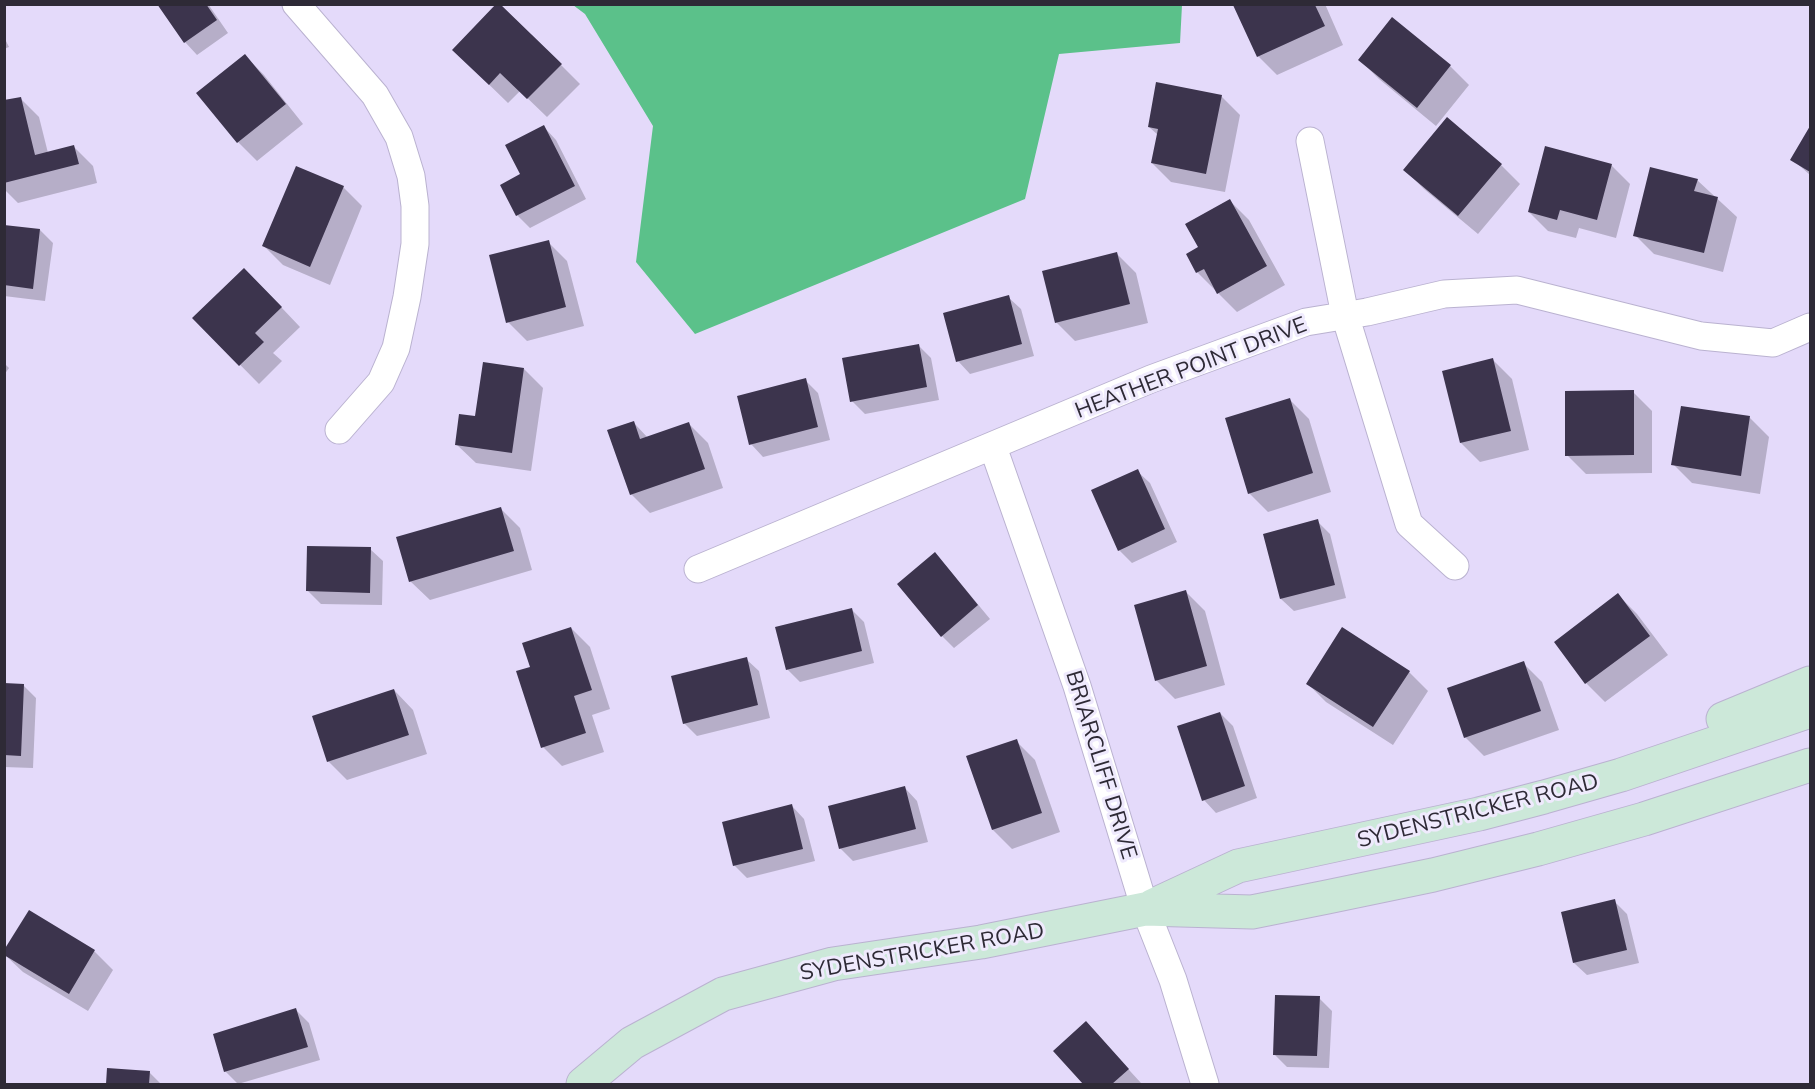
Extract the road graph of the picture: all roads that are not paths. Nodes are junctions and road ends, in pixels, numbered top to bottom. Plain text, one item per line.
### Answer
1 (296, 4) edge
2 (1310, 141) dead end
3 (1345, 315) junction
4 (1810, 327) edge
5 (339, 430) dead end
6 (993, 447) junction
7 (1455, 566) dead end
8 (698, 569) dead end
9 (1810, 683) edge
10 (1810, 711) edge
11 (1810, 765) edge
12 (1621, 775) junction
13 (1145, 909) junction
14 (583, 1084) edge
15 (1204, 1084) edge

1 - 5 street
2 - 3 street
3 - 4 street, HEATHER POINT DRIVE
3 - 6 street, HEATHER POINT DRIVE
3 - 7 street
6 - 8 street, HEATHER POINT DRIVE
6 - 13 street, BRIARCLIFF DRIVE
9 - 12 main road
10 - 12 main road, SYDENSTRICKER ROAD
11 - 13 main road, SYDENSTRICKER ROAD
12 - 13 main road, SYDENSTRICKER ROAD
13 - 14 main road, SYDENSTRICKER ROAD
13 - 15 street, BRIARCLIFF DRIVE

